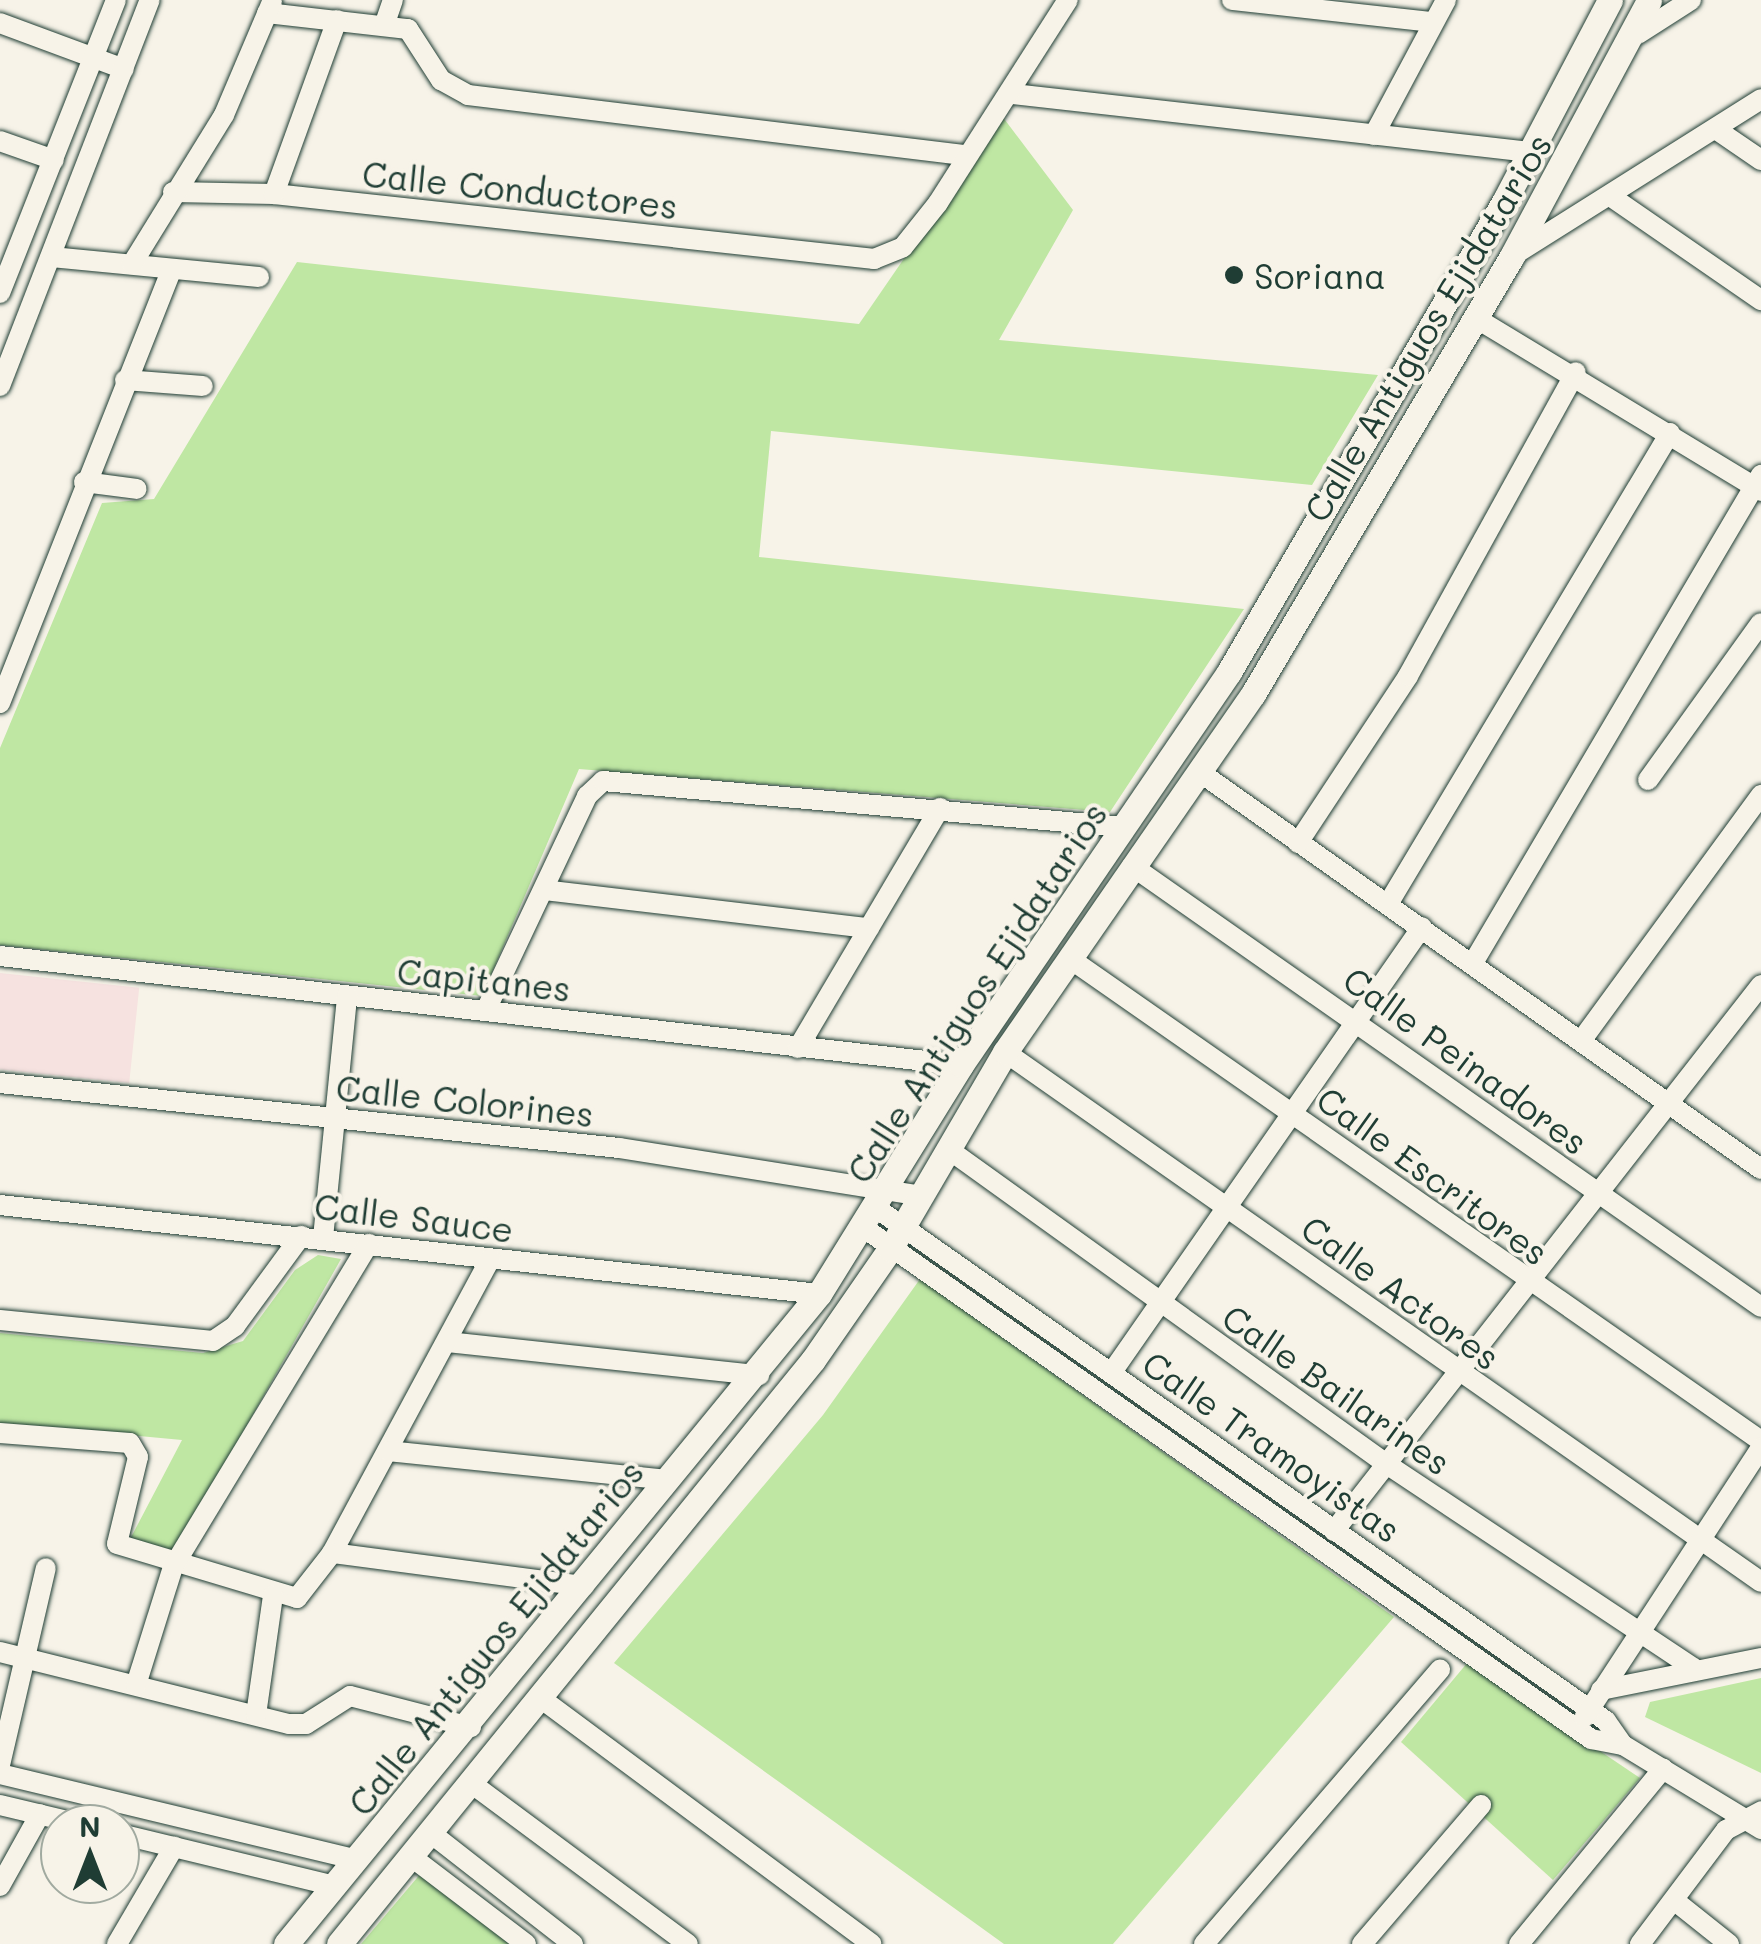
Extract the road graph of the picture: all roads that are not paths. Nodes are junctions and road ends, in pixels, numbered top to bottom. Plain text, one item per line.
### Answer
1 (116, 0) edge
2 (150, 0) edge
3 (392, 0) edge
4 (1068, 0) edge
5 (1232, 0) edge
6 (1446, 0) edge
7 (1610, 0) edge
8 (1649, 0) edge
9 (1691, 0) edge
10 (270, 7) edge
11 (337, 20) junction
12 (0, 22) edge
13 (1432, 22) junction
14 (385, 24) junction
15 (1638, 34) junction
16 (94, 58) junction
17 (124, 69) junction
18 (1012, 94) junction
19 (1761, 98) edge
20 (1717, 130) junction
21 (1374, 135) junction
22 (0, 142) edge
23 (1530, 152) junction
24 (963, 155) junction
25 (54, 160) junction
26 (1761, 160) edge
27 (173, 192) junction
28 (274, 194) junction
29 (1612, 198) junction
30 (1512, 256) junction
31 (51, 258) junction
32 (5, 264) edge
33 (132, 264) junction
34 (170, 270) junction
35 (259, 277) dead end
36 (0, 294) edge
37 (1761, 300) edge
38 (1474, 317) junction
39 (1576, 372) junction
40 (125, 380) junction
41 (0, 386) edge
42 (203, 386) dead end
43 (1670, 433) junction
44 (84, 482) junction
45 (1758, 484) edge
46 (137, 489) dead end
47 (1761, 624) edge
48 (0, 703) edge
49 (1201, 774) junction
50 (1648, 780) dead end
51 (1761, 795) edge
52 (940, 808) junction
53 (1124, 827) junction
54 (1298, 843) junction
55 (1132, 866) junction
56 (544, 890) junction
57 (1388, 904) junction
58 (1422, 927) junction
59 (868, 928) junction
60 (0, 956) edge
61 (1069, 958) junction
62 (1473, 963) junction
63 (1758, 995) edge
64 (347, 996) junction
65 (486, 1010) junction
66 (1361, 1021) junction
67 (1581, 1041) junction
68 (798, 1048) junction
69 (1005, 1052) junction
70 (961, 1065) junction
71 (0, 1083) edge
72 (1664, 1104) junction
73 (1295, 1116) junction
74 (333, 1120) junction
75 (948, 1149) junction
76 (1761, 1169) edge
77 (891, 1185) junction
78 (1595, 1195) junction
79 (921, 1196) junction
80 (0, 1204) edge
81 (1231, 1210) junction
82 (870, 1218) junction
83 (301, 1236) junction
84 (323, 1238) junction
85 (896, 1239) junction
86 (369, 1244) junction
87 (490, 1258) junction
88 (1525, 1282) junction
89 (820, 1294) junction
90 (1161, 1305) junction
91 (1761, 1307) edge
92 (0, 1320) edge
93 (448, 1342) junction
94 (1112, 1372) junction
95 (1455, 1372) junction
96 (758, 1375) junction
97 (0, 1433) edge
98 (1761, 1444) edge
99 (388, 1451) junction
100 (1385, 1463) junction
101 (670, 1480) junction
102 (1334, 1531) junction
103 (1698, 1540) junction
104 (332, 1553) junction
105 (174, 1567) junction
106 (46, 1568) dead end
107 (1761, 1582) edge
108 (584, 1586) junction
109 (274, 1596) junction
110 (1638, 1634) junction
111 (0, 1652) edge
112 (26, 1658) junction
113 (1761, 1658) edge
114 (1440, 1670) dead end
115 (1696, 1670) junction
116 (136, 1685) junction
117 (1601, 1690) junction
118 (538, 1697) junction
119 (1589, 1709) junction
120 (256, 1714) junction
121 (471, 1726) junction
122 (1577, 1729) junction
123 (1623, 1746) junction
124 (0, 1766) edge
125 (1663, 1769) junction
126 (0, 1774) edge
127 (471, 1783) junction
128 (0, 1804) edge
129 (1481, 1804) dead end
130 (40, 1814) joint
131 (1755, 1819) edge
132 (432, 1834) junction
133 (140, 1839) edge
134 (174, 1847) junction
135 (413, 1858) junction
136 (357, 1860) junction
137 (0, 1886) edge
138 (335, 1886) junction
139 (1675, 1902) junction
140 (117, 1944) edge
141 (286, 1944) edge
142 (339, 1944) edge
143 (526, 1944) edge
144 (573, 1944) edge
145 (688, 1944) edge
146 (871, 1944) edge
147 (1204, 1944) edge
148 (1362, 1944) edge
149 (1519, 1944) edge
150 (1640, 1944) edge
151 (1730, 1944) edge

1 - 16 street
2 - 17 street
3 - 14 street
4 - 18 street
5 - 13 street
6 - 13 street
7 - 23 street, Calle Antiguos Ejidatarios
8 - 15 street, Calle Antiguos Ejidatarios
9 - 15 street
10 - 11 street
10 - 27 street
11 - 14 street
11 - 28 street
12 - 16 street
13 - 21 street
14 - 24 street
15 - 30 street, Calle Antiguos Ejidatarios
16 - 17 street
16 - 25 street
17 - 31 street
18 - 21 street
18 - 24 street
19 - 20 street
20 - 26 street
20 - 29 street
21 - 23 street
22 - 25 street
23 - 53 street, Calle Antiguos Ejidatarios
24 - 28 street, Calle Conductores
25 - 32 street
27 - 28 street, Calle Conductores
27 - 33 street
29 - 30 street
29 - 37 street
30 - 38 street, Calle Antiguos Ejidatarios
31 - 33 street
31 - 41 street
32 - 36 street
33 - 34 street
34 - 35 street
34 - 40 street
38 - 39 street
38 - 49 street, Calle Antiguos Ejidatarios
39 - 43 street
39 - 54 street
40 - 42 street
40 - 44 street
43 - 45 street
43 - 57 street
44 - 46 street
44 - 48 street
45 - 62 street
47 - 50 street
49 - 54 street
49 - 55 street, Calle Antiguos Ejidatarios
51 - 67 street
52 - 53 street
52 - 56 street
52 - 59 street
53 - 70 street, Calle Antiguos Ejidatarios
54 - 57 street
55 - 61 street, Calle Antiguos Ejidatarios
55 - 66 street, Calle Peinadores
56 - 59 street
56 - 65 street
57 - 58 street
58 - 62 street
58 - 66 street
59 - 68 street
60 - 64 street, Capitanes
61 - 69 street, Calle Antiguos Ejidatarios
61 - 73 street, Calle Escritores
62 - 67 street
63 - 72 street
64 - 65 street, Capitanes
64 - 74 street
65 - 68 street, Capitanes
66 - 73 street
66 - 78 street, Calle Peinadores
67 - 72 street
68 - 70 street, Capitanes
69 - 75 street, Calle Antiguos Ejidatarios
69 - 81 street, Calle Actores
70 - 77 street, Calle Antiguos Ejidatarios
71 - 74 street, Calle Colorines
72 - 76 street
72 - 78 street
73 - 81 street
73 - 88 street, Calle Escritores
74 - 77 street, Calle Colorines
74 - 84 street
75 - 79 street, Calle Antiguos Ejidatarios
75 - 90 street, Calle Bailarines
77 - 79 street, Calle Colorines
77 - 82 street, Calle Antiguos Ejidatarios
78 - 88 street
78 - 91 street, Calle Peinadores
79 - 85 street, Calle Antiguos Ejidatarios
80 - 83 street, Calle Sauce
81 - 90 street
81 - 95 street, Calle Actores
82 - 85 street, Calle Tramoyistas
82 - 89 street, Calle Antiguos Ejidatarios
83 - 84 street, Calle Sauce
83 - 92 street
84 - 86 street, Calle Sauce
85 - 94 street, Calle Tramoyistas
85 - 118 street, Calle Antiguos Ejidatarios
85 - 122 street, Calle Tramoyistas
86 - 87 street, Calle Sauce
86 - 105 street
87 - 89 street, Calle Sauce
87 - 93 street
88 - 95 street
88 - 98 street, Calle Escritores
89 - 96 street, Calle Antiguos Ejidatarios
90 - 94 street
90 - 100 street, Calle Bailarines
93 - 96 street
93 - 99 street
94 - 102 street, Calle Tramoyistas
95 - 100 street
95 - 103 street, Calle Actores
96 - 101 street, Calle Antiguos Ejidatarios
97 - 105 street
98 - 103 street
99 - 101 street
99 - 104 street
100 - 102 street
100 - 110 street, Calle Bailarines
101 - 108 street, Calle Antiguos Ejidatarios
102 - 119 street, Calle Tramoyistas
103 - 107 street, Calle Actores
103 - 110 street
104 - 108 street
104 - 109 street
105 - 109 street
105 - 116 street
106 - 112 street
108 - 121 street, Calle Antiguos Ejidatarios
109 - 120 street
110 - 115 street, Calle Bailarines
110 - 117 street
111 - 112 street
112 - 116 street
112 - 124 street
113 - 115 street
114 - 147 street
115 - 117 street
116 - 120 street
117 - 119 street
118 - 127 street, Calle Antiguos Ejidatarios
118 - 146 street
119 - 122 street
119 - 123 street, Calle Tramoyistas
120 - 121 street
121 - 136 street, Calle Antiguos Ejidatarios
122 - 123 street, Calle Tramoyistas
123 - 125 street, Calle Tramoyistas
125 - 131 street, Calle Tramoyistas
125 - 149 street
126 - 136 street
127 - 132 street, Calle Antiguos Ejidatarios
127 - 145 street
128 - 130 street
129 - 148 street
130 - 137 street
131 - 139 street
132 - 135 street, Calle Antiguos Ejidatarios
132 - 144 street
133 - 134 street
134 - 138 street
134 - 140 street
135 - 142 street, Calle Antiguos Ejidatarios
135 - 143 street
136 - 138 street, Calle Antiguos Ejidatarios
138 - 141 street, Calle Antiguos Ejidatarios
139 - 150 street
139 - 151 street

